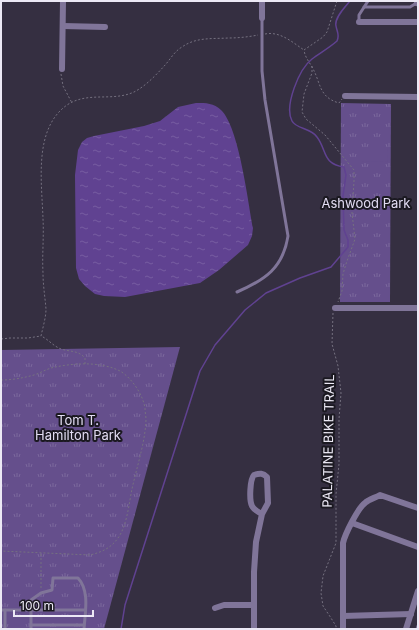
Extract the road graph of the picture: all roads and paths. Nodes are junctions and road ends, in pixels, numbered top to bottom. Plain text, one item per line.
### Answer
1 (63, 1) edge
2 (262, 1) edge
3 (337, 1) edge
4 (368, 1) edge
5 (416, 3) edge
6 (364, 7) junction
7 (262, 18) joint
8 (359, 22) joint
9 (418, 22) edge
10 (63, 26) junction
11 (106, 27) dead end
12 (262, 34) junction
13 (304, 50) junction
14 (312, 66) junction
15 (62, 69) joint
16 (345, 96) joint
17 (418, 97) edge
18 (72, 103) junction
19 (237, 292) dead end
20 (335, 308) junction
21 (418, 308) edge
22 (41, 336) junction
23 (1, 339) edge
24 (85, 364) junction
25 (1, 380) edge
26 (418, 508) edge
27 (262, 514) junction
28 (352, 523) junction
29 (418, 547) edge
30 (1, 551) edge
31 (41, 552) junction
32 (418, 590) edge
33 (41, 593) junction
34 (254, 605) junction
35 (214, 608) dead end
36 (3, 610) edge
37 (31, 610) junction
38 (85, 610) junction
39 (410, 614) junction
40 (343, 616) junction
41 (31, 627) edge
42 (84, 627) edge
43 (5, 629) edge
44 (254, 629) edge
45 (336, 629) edge
46 (343, 629) edge
47 (406, 629) edge

1 - 10 street
2 - 7 street
3 - 13 path
4 - 6 lane
5 - 6 lane
6 - 8 lane
7 - 12 lane
8 - 9 street
10 - 11 street
10 - 15 street
12 - 13 path
12 - 18 path
12 - 19 lane
13 - 14 path
14 - 16 path
14 - 20 path, PALATINE BIKE TRAIL
15 - 18 path
16 - 17 street
18 - 22 path
20 - 21 street
20 - 45 path, PALATINE BIKE TRAIL
22 - 23 path
22 - 24 path
24 - 25 path
24 - 31 path
26 - 28 street
27 - 27 street
27 - 34 street
28 - 29 street
28 - 40 street
30 - 31 path
31 - 33 path
32 - 39 street
33 - 37 lane
33 - 38 lane
34 - 35 street
34 - 44 street
36 - 37 lane
36 - 43 lane
37 - 38 lane
37 - 41 lane
38 - 42 lane
39 - 40 street
39 - 47 street
40 - 46 street
41 - 42 lane

